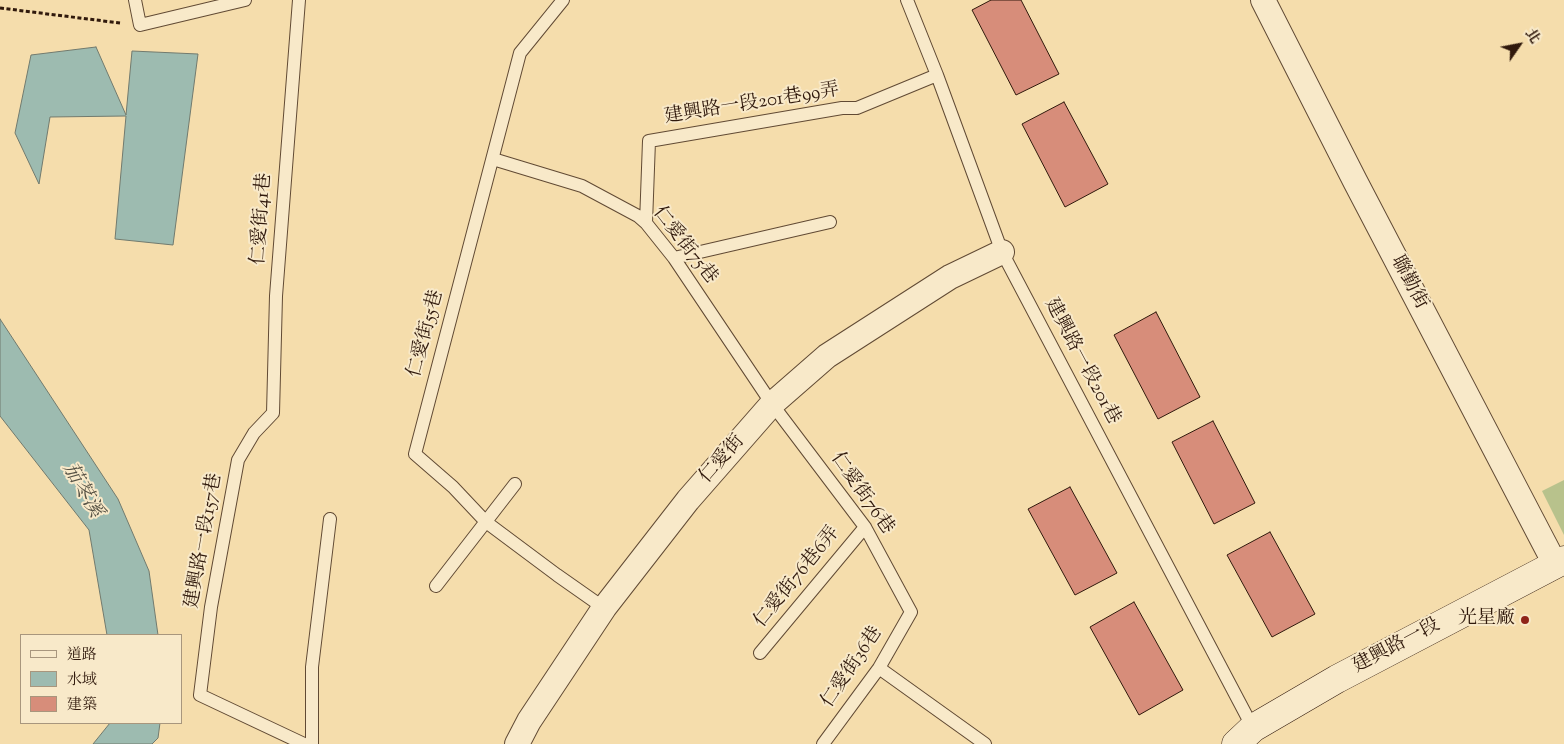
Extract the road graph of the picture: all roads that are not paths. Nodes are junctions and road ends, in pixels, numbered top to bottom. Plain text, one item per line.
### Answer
1 (135, 0) edge
2 (245, 0) edge
3 (299, 0) edge
4 (564, 0) edge
5 (906, 0) edge
6 (1264, 0) edge
7 (937, 76) junction
8 (493, 159) junction
9 (830, 222) dead end
10 (646, 223) junction
11 (1002, 252) junction
12 (674, 258) junction
13 (772, 404) junction
14 (254, 433) joint
15 (515, 484) dead end
16 (330, 519) dead end
17 (486, 522) junction
18 (864, 527) junction
19 (1559, 562) edge
20 (436, 586) dead end
21 (604, 608) junction
22 (911, 612) joint
23 (760, 653) dead end
24 (879, 668) junction
25 (1244, 736) edge
26 (304, 744) edge
27 (312, 744) edge
28 (517, 744) edge
29 (823, 744) edge
30 (985, 744) edge

1 - 2 lane
3 - 14 lane, 仁愛街41巷
4 - 8 lane, 仁愛街55巷
5 - 7 lane, 建興路一段201巷
6 - 19 street, 聯勤街
7 - 10 lane, 建興路一段201巷99弄
7 - 11 lane, 建興路一段201巷
8 - 10 lane, 仁愛街75巷
8 - 17 lane, 仁愛街55巷
9 - 12 lane
10 - 12 lane, 仁愛街75巷
11 - 13 street, 仁愛街
11 - 25 lane, 建興路一段201巷
12 - 13 lane, 仁愛街75巷
13 - 18 lane, 仁愛街76巷
13 - 21 street, 仁愛街
14 - 26 lane, 建興路一段157巷
15 - 17 lane
16 - 27 lane
17 - 20 lane
17 - 21 lane, 仁愛街55巷
18 - 22 lane, 仁愛街76巷
18 - 23 lane, 仁愛街76巷6弄
19 - 25 street, 建興路一段
21 - 28 street, 仁愛街
22 - 24 lane, 仁愛街36巷
24 - 29 lane, 仁愛街36巷
24 - 30 lane

